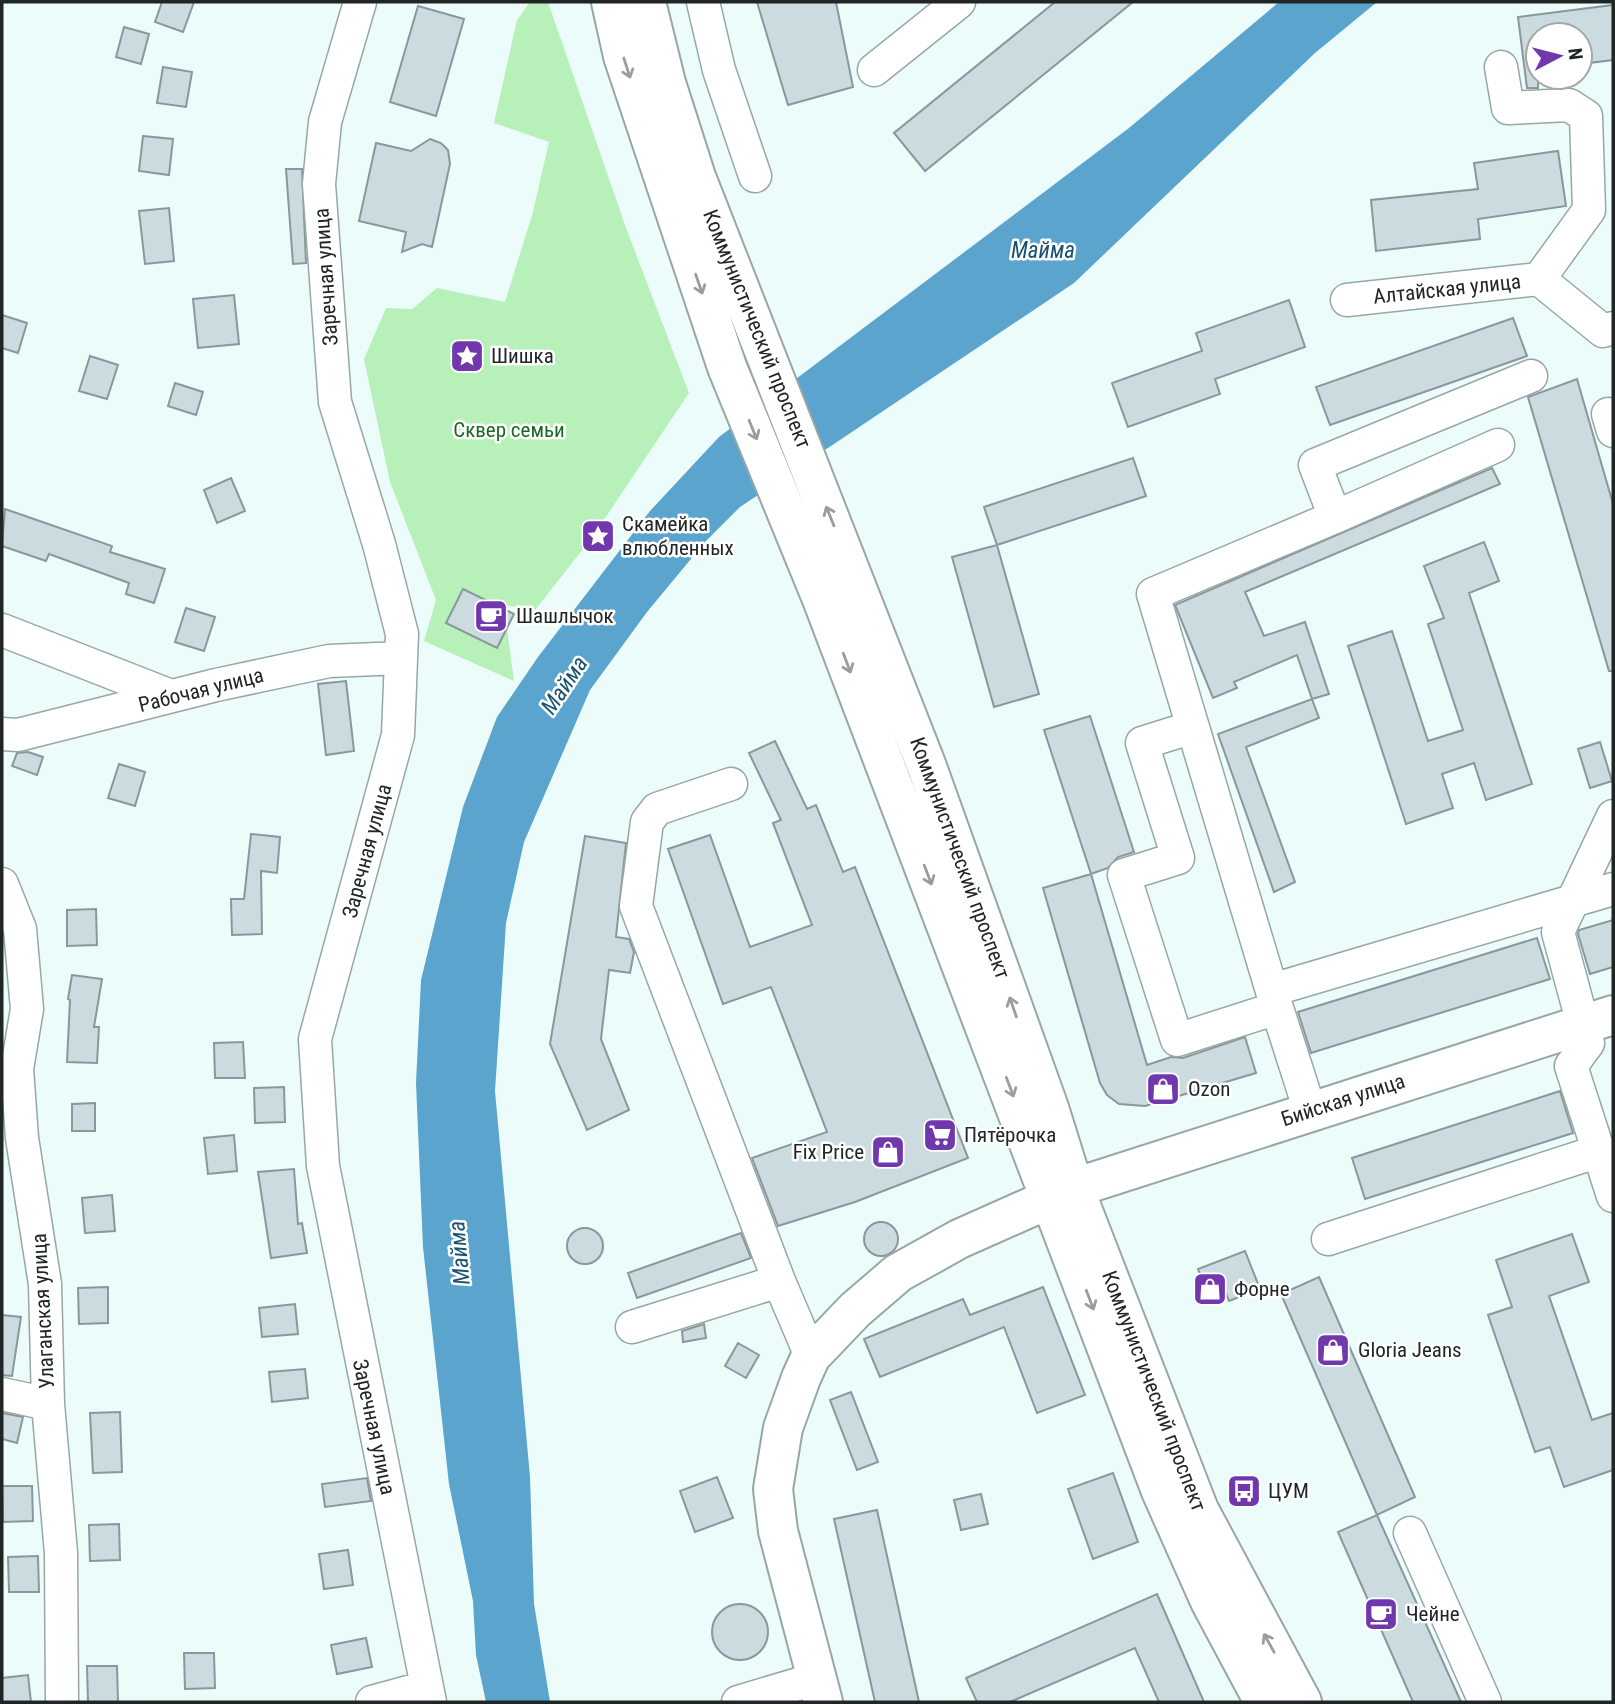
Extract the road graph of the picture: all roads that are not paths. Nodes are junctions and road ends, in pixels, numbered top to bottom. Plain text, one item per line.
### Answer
1 (360, 2) edge
2 (611, 2) edge
3 (646, 2) edge
4 (703, 2) edge
5 (960, 2) edge
6 (1501, 67) dead end
7 (874, 70) dead end
8 (755, 176) dead end
9 (1539, 279) junction
10 (1347, 300) dead end
11 (1613, 328) edge
12 (1531, 376) dead end
13 (1498, 445) dead end
14 (1335, 517) junction
15 (2, 630) edge
16 (401, 658) junction
17 (171, 696) junction
18 (1193, 727) junction
19 (2, 734) edge
20 (731, 784) dead end
21 (1613, 816) edge
22 (2, 884) edge
23 (1613, 889) edge
24 (1572, 901) junction
25 (1275, 999) junction
26 (1599, 1030) edge
27 (1310, 1111) junction
28 (1606, 1158) edge
29 (1613, 1196) edge
30 (1065, 1201) junction
31 (1328, 1239) dead end
32 (779, 1281) junction
33 (632, 1327) dead end
34 (811, 1356) junction
35 (2, 1394) edge
36 (48, 1404) junction
37 (1410, 1533) dead end
38 (429, 1694) edge
39 (826, 1695) edge
40 (62, 1702) edge
41 (372, 1702) edge
42 (738, 1702) edge
43 (1264, 1702) edge
44 (1302, 1702) edge
45 (1485, 1702) edge

1 - 16 street, Заречная улица
2 -> 30 main road, Коммунистический проспект
30 -> 3 main road, Коммунистический проспект
4 - 8 street
5 - 7 street
6 - 9 street
9 - 10 street, Алтайская улица
9 - 11 street, Алтайская улица
12 - 14 street
13 - 14 street
14 - 18 street
15 - 17 street
16 - 17 street, Рабочая улица
16 - 38 street, Заречная улица
17 - 19 street, Рабочая улица
18 - 25 street
18 - 25 street
20 - 32 street
21 - 24 street
22 - 36 street, Улаганская улица
23 - 24 street
24 - 25 street
24 - 26 street
25 - 27 street
26 - 27 main road, Бийская улица
26 - 28 street
26 - 30 main road, Бийская улица
27 - 30 main road, Бийская улица
28 - 29 street
28 - 31 street
30 - 34 main road
30 - 39 main road
30 -> 43 main road, Коммунистический проспект
44 -> 30 main road, Коммунистический проспект
32 - 33 street
32 - 34 street
34 - 39 main road
35 - 36 street
36 - 40 street, Улаганская улица
37 - 45 street
38 - 41 street
39 - 42 street

